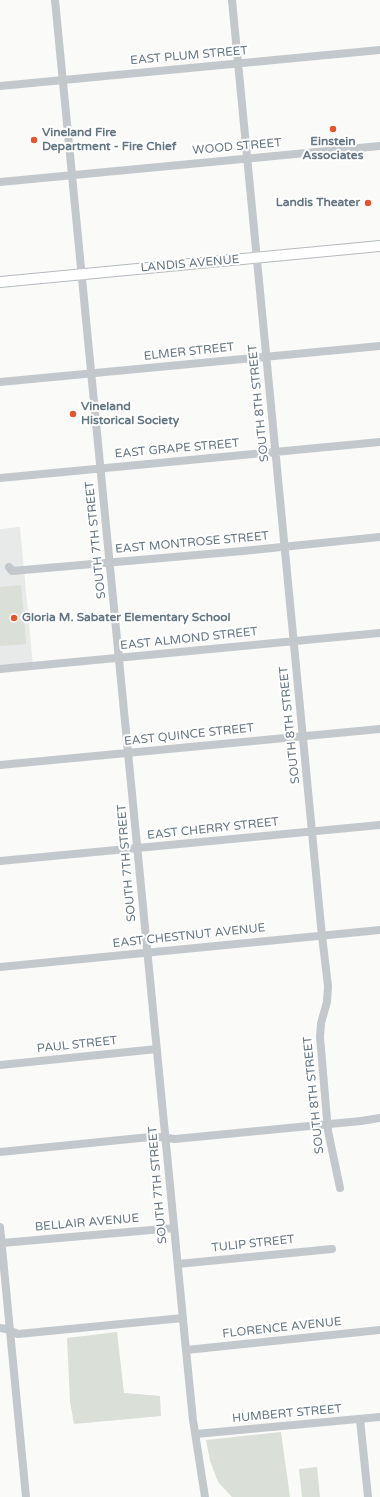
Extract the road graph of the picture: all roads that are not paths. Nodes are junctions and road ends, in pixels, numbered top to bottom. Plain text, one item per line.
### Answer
1 (55, 0) edge
2 (232, 0) edge
3 (380, 50) edge
4 (238, 63) junction
5 (63, 80) junction
6 (0, 86) edge
7 (380, 146) edge
8 (247, 158) junction
9 (73, 175) junction
10 (0, 182) edge
11 (380, 246) edge
12 (257, 258) junction
13 (82, 274) junction
14 (0, 282) edge
15 (380, 346) edge
16 (266, 356) junction
17 (92, 373) junction
18 (0, 382) edge
19 (380, 442) edge
20 (276, 452) junction
21 (101, 468) junction
22 (0, 478) edge
23 (380, 537) edge
24 (285, 546) junction
25 (110, 563) junction
26 (9, 567) dead end
27 (380, 633) edge
28 (294, 641) junction
29 (120, 658) junction
30 (0, 669) edge
31 (380, 728) edge
32 (303, 736) junction
33 (129, 753) junction
34 (0, 765) edge
35 (380, 825) edge
36 (313, 831) junction
37 (138, 848) junction
38 (0, 861) edge
39 (380, 930) edge
40 (322, 936) junction
41 (147, 953) junction
42 (0, 967) edge
43 (157, 1049) junction
44 (0, 1065) edge
45 (380, 1118) edge
46 (327, 1124) junction
47 (166, 1138) junction
48 (0, 1152) edge
49 (340, 1188) dead end
50 (0, 1227) edge
51 (174, 1228) junction
52 (2, 1243) junction
53 (332, 1249) dead end
54 (178, 1264) junction
55 (183, 1318) junction
56 (0, 1328) edge
57 (10, 1330) junction
58 (380, 1330) edge
59 (186, 1350) junction
60 (380, 1417) edge
61 (360, 1419) junction
62 (196, 1434) junction
63 (26, 1497) edge
64 (205, 1497) edge
65 (368, 1497) edge

1 - 5 street, SOUTH 7TH STREET
2 - 4 street, SOUTH 8TH STREET
3 - 4 street, EAST PLUM STREET
4 - 5 street, EAST PLUM STREET
4 - 8 street, SOUTH 8TH STREET
5 - 6 street, EAST PLUM STREET
5 - 9 street, SOUTH 7TH STREET
7 - 8 street, WOOD STREET
8 - 9 street, WOOD STREET
8 - 12 street, SOUTH 8TH STREET
9 - 10 street, WOOD STREET
9 - 13 street, SOUTH 7TH STREET
11 - 12 main road, LANDIS AVENUE
12 - 13 main road, LANDIS AVENUE
12 - 16 street, SOUTH 8TH STREET
13 - 14 main road, LANDIS AVENUE
13 - 17 street, SOUTH 7TH STREET
15 - 16 street, ELMER STREET
16 - 17 street, ELMER STREET
16 - 20 street, SOUTH 8TH STREET
17 - 18 street, ELMER STREET
17 - 21 street, SOUTH 7TH STREET
19 - 20 street, EAST GRAPE STREET
20 - 21 street, EAST GRAPE STREET
20 - 24 street, SOUTH 8TH STREET
21 - 22 street, EAST GRAPE STREET
21 - 25 street, SOUTH 7TH STREET
23 - 24 street, EAST MONTROSE STREET
24 - 25 street, EAST MONTROSE STREET
24 - 28 street, SOUTH 8TH STREET
25 - 26 street, EAST MONTROSE STREET
25 - 29 street, SOUTH 7TH STREET
27 - 28 street, EAST ALMOND STREET
28 - 29 street, EAST ALMOND STREET
28 - 32 street, SOUTH 8TH STREET
29 - 30 street, EAST ALMOND STREET
29 - 33 street, SOUTH 7TH STREET
31 - 32 street, EAST QUINCE STREET
32 - 33 street, EAST QUINCE STREET
32 - 36 street, SOUTH 8TH STREET
33 - 34 street, EAST QUINCE STREET
33 - 37 street, SOUTH 7TH STREET
35 - 36 street, EAST CHERRY STREET
36 - 37 street, EAST CHERRY STREET
36 - 40 street, SOUTH 8TH STREET
37 - 38 street, EAST CHERRY STREET
37 - 41 street, SOUTH 7TH STREET
39 - 40 street, EAST CHESTNUT AVENUE
40 - 41 street, EAST CHESTNUT AVENUE
40 - 46 street, SOUTH 8TH STREET
41 - 42 street, EAST CHESTNUT AVENUE
41 - 43 street, SOUTH 7TH STREET
43 - 44 street, PAUL STREET
43 - 47 street, SOUTH 7TH STREET
45 - 46 street
46 - 47 street
46 - 49 street, SOUTH 8TH STREET
47 - 48 street
47 - 51 street, SOUTH 7TH STREET
50 - 52 street
51 - 52 street, BELLAIR AVENUE
51 - 54 street, SOUTH 7TH STREET
52 - 57 street
53 - 54 street, TULIP STREET
54 - 55 street, SOUTH 7TH STREET
55 - 57 street
55 - 59 street, SOUTH 7TH STREET
56 - 57 street
57 - 63 street
58 - 59 street, FLORENCE AVENUE
59 - 62 street, SOUTH 7TH STREET
60 - 61 street, HUMBERT STREET
61 - 62 street, HUMBERT STREET
61 - 65 street
62 - 64 street, SOUTH 7TH STREET

